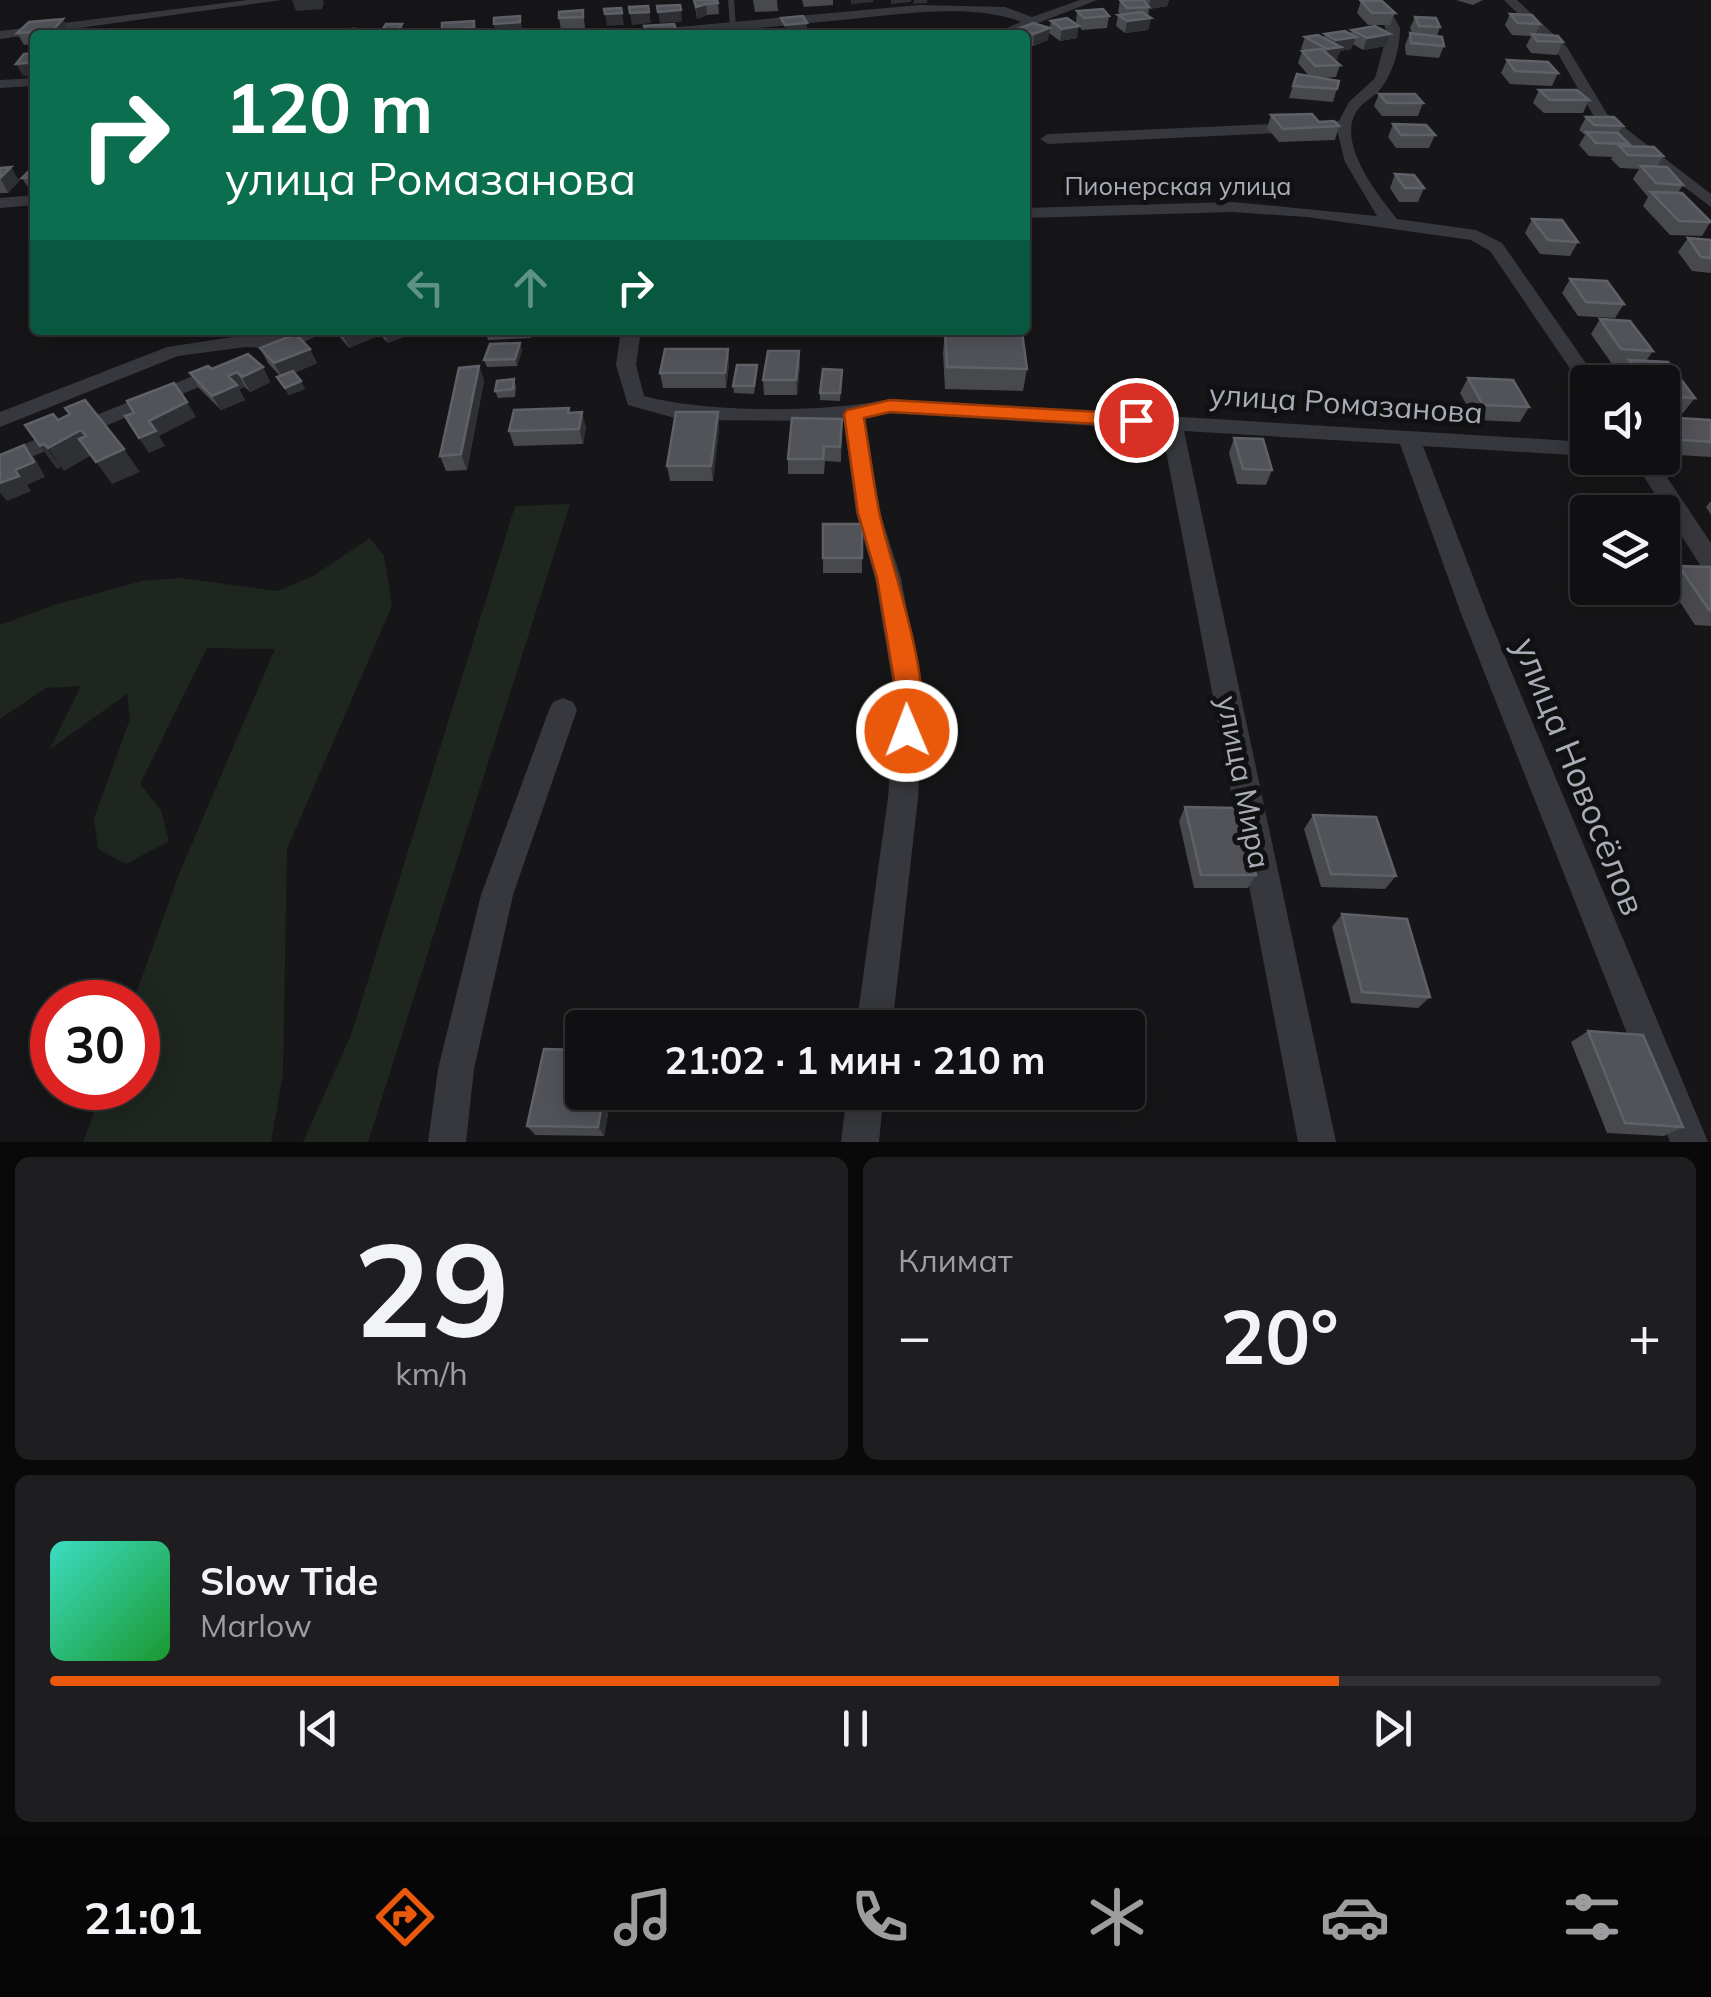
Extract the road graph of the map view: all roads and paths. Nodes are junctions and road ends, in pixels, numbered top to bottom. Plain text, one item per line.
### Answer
1 (276, 0) edge
2 (731, 0) edge
3 (1090, 0) edge
4 (1366, 0) edge
5 (1510, 0) edge
6 (1030, 21) junction
7 (732, 26) junction
8 (39, 30) edge
9 (688, 30) edge
10 (1008, 30) edge
11 (30, 31) edge
12 (0, 35) edge
13 (30, 82) edge
14 (0, 84) edge
15 (1344, 126) junction
16 (1048, 139) dead end
17 (1352, 194) junction
18 (30, 200) edge
19 (1711, 202) edge
20 (0, 203) edge
21 (1030, 212) edge
22 (1308, 212) junction
23 (1390, 221) junction
24 (308, 335) edge
25 (629, 335) edge
26 (288, 343) junction
27 (1577, 365) edge
28 (854, 414) junction
29 (6, 415) edge
30 (1171, 422) junction
31 (1408, 435) junction
32 (1570, 448) edge
33 (0, 463) edge
34 (1653, 475) edge
35 (1711, 562) edge
36 (563, 710) dead end
37 (876, 1010) edge
38 (864, 1110) edge
39 (447, 1142) edge
40 (860, 1142) edge
41 (1317, 1142) edge
42 (1690, 1142) edge

1 - 8 street
2 - 7 lane
3 - 6 street
4 - 15 street
5 - 19 street
6 - 7 street
6 - 10 street
7 - 9 street
11 - 12 street
13 - 14 street
15 - 16 street
15 - 17 street
17 - 22 street
17 - 23 street
18 - 20 street
21 - 22 street, Пионерская улица
22 - 23 street, Пионерская улица
23 - 27 street, Пионерская улица
24 - 26 street
25 - 28 street, улица Ромазанова
26 - 29 street
26 - 33 street
28 - 30 street, улица Ромазанова
28 - 37 street
30 - 31 street, улица Ромазанова
30 - 41 street, улица Мира
31 - 32 street, улица Ромазанова
31 - 42 street, улица Новосёлов
34 - 35 street
36 - 39 street
38 - 40 street

